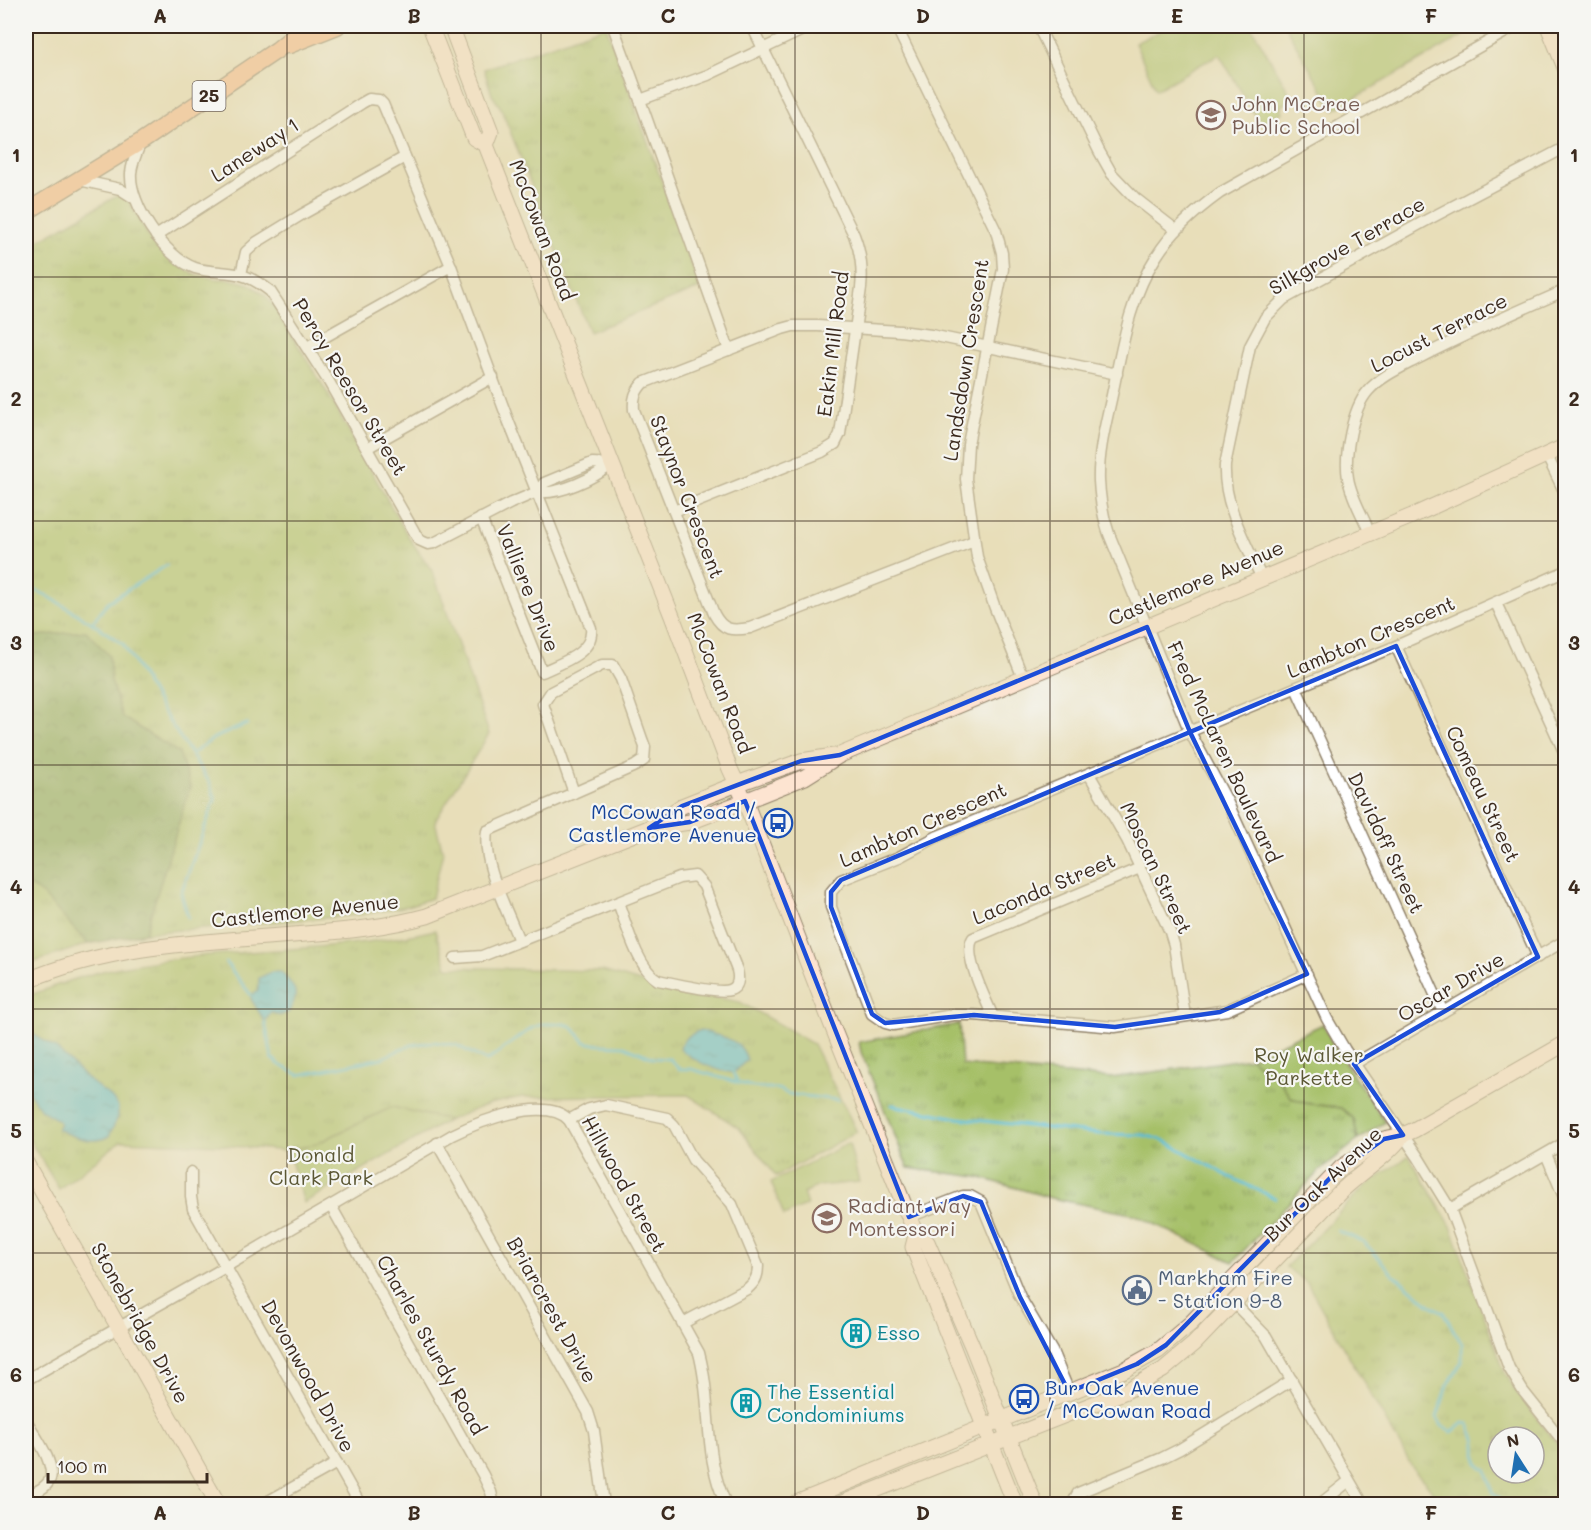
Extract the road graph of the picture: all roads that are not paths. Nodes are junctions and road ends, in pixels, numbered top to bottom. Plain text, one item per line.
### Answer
1 (306, 26) edge
2 (337, 26) edge
3 (430, 26) edge
4 (451, 26) edge
5 (613, 26) edge
6 (752, 26) edge
7 (811, 26) edge
8 (896, 26) edge
9 (1038, 26) edge
10 (1516, 26) edge
11 (1548, 26) edge
12 (764, 49) junction
13 (277, 50) junction
14 (1566, 70) edge
15 (640, 100) junction
16 (142, 141) junction
17 (486, 145) junction
18 (1566, 147) edge
19 (405, 157) junction
20 (79, 180) junction
21 (134, 198) junction
22 (26, 212) edge
23 (1176, 230) junction
24 (156, 236) junction
25 (451, 267) junction
26 (241, 274) junction
27 (1566, 290) edge
28 (855, 328) junction
29 (988, 346) junction
30 (307, 347) junction
31 (729, 350) junction
32 (1117, 374) junction
33 (493, 377) junction
34 (1566, 446) edge
35 (367, 447) junction
36 (1546, 454) junction
37 (612, 464) junction
38 (537, 492) junction
39 (1566, 495) edge
40 (674, 510) junction
41 (481, 518) junction
42 (1370, 533) junction
43 (974, 541) junction
44 (1566, 571) edge
45 (1262, 579) junction
46 (1496, 603) junction
47 (1146, 627) junction
48 (1396, 646) junction
49 (1023, 678) junction
50 (1296, 688) junction
51 (1190, 732) junction
52 (840, 755) junction
53 (1566, 756) edge
54 (1089, 774) junction
55 (737, 784) junction
56 (574, 792) junction
57 (745, 801) junction
58 (649, 828) junction
59 (1140, 868) junction
60 (499, 888) junction
61 (618, 903) junction
62 (1566, 940) edge
63 (519, 941) junction
64 (1538, 957) junction
65 (455, 958) dead end
66 (1307, 974) junction
67 (26, 981) edge
68 (1443, 1012) junction
69 (1185, 1016) junction
70 (993, 1017) junction
71 (1566, 1042) edge
72 (1354, 1064) junction
73 (569, 1120) junction
74 (1403, 1135) junction
75 (1566, 1142) edge
76 (437, 1143) junction
77 (1546, 1154) junction
78 (26, 1163) edge
79 (191, 1172) dead end
80 (1566, 1202) edge
81 (332, 1206) junction
82 (1450, 1209) junction
83 (909, 1217) junction
84 (916, 1235) junction
85 (225, 1266) junction
86 (1234, 1303) junction
87 (683, 1323) junction
88 (118, 1328) junction
89 (26, 1380) edge
90 (1292, 1380) junction
91 (1069, 1392) junction
92 (1002, 1419) junction
93 (26, 1420) edge
94 (984, 1427) junction
95 (1009, 1438) junction
96 (991, 1445) junction
97 (1566, 1445) edge
98 (337, 1463) junction
99 (1349, 1481) junction
100 (26, 1497) edge
101 (218, 1504) edge
102 (263, 1504) edge
103 (360, 1504) edge
104 (494, 1504) edge
105 (604, 1504) edge
106 (726, 1504) edge
107 (794, 1504) edge
108 (840, 1504) edge
109 (1015, 1504) edge
110 (1035, 1504) edge
111 (1072, 1504) edge
112 (1320, 1504) edge
113 (1363, 1504) edge

1 - 13 main road, 25
2 - 13 main road, 25
3 - 17 street, McCowan Road
4 - 17 street, McCowan Road
5 - 15 street
6 - 12 street, Eakin Mill Road
7 - 12 street
8 - 29 street, Landsdown Crescent
9 - 23 street
10 - 23 street, Fred McLaren Boulevard
11 - 14 street
12 - 15 street
12 - 28 street, Eakin Mill Road
13 - 16 main road, 25
15 - 31 street
16 - 20 main road, 25
16 - 21 street, Percy Reesor Street
17 - 37 street, McCowan Road
18 - 45 street, Silkgrove Terrace
19 - 24 street, Laneway 1
19 - 25 street
19 - 26 street
20 - 21 street
20 - 22 main road, 25
21 - 24 street, Percy Reesor Street
23 - 32 street, Fred McLaren Boulevard
24 - 26 street, Percy Reesor Street
25 - 30 street
25 - 33 street
26 - 30 street, Percy Reesor Street
27 - 42 street, Locust Terrace
28 - 29 street, Staynor Crescent
28 - 31 street, Staynor Crescent
28 - 40 street, Eakin Mill Road
29 - 32 street, Staynor Crescent
29 - 43 street, Landsdown Crescent
30 - 35 street, Percy Reesor Street
31 - 40 street, Staynor Crescent
32 - 47 street, Fred McLaren Boulevard
33 - 35 street
33 - 38 street
34 - 36 street, Castlemore Avenue
35 - 41 street, Percy Reesor Street
36 - 39 street
36 - 42 street, Castlemore Avenue
37 - 38 street, Percy Reesor Street
37 - 55 street, McCowan Road
38 - 41 street, Percy Reesor Street
38 - 41 street, Valliere Drive
40 - 43 street, Staynor Crescent
42 - 45 street, Castlemore Avenue
43 - 49 street, Landsdown Crescent
44 - 46 street, Lambton Crescent
45 - 47 street, Castlemore Avenue
46 - 48 street, Lambton Crescent
46 - 53 street
47 - 49 street, Castlemore Avenue
47 - 51 street, Fred McLaren Boulevard
48 - 50 street, Lambton Crescent
48 - 64 street, Comeau Street
49 - 52 street, Castlemore Avenue
50 - 51 street, Lambton Crescent
50 - 68 street, Davidoff Street
51 - 54 street, Lambton Crescent
51 - 66 street, Fred McLaren Boulevard
52 - 55 street, Castlemore Avenue
52 - 57 street, Castlemore Avenue
54 - 59 street, Moscan Street
54 - 70 street, Lambton Crescent
55 - 57 street, McCowan Road
55 - 58 street, Castlemore Avenue
56 - 56 street
56 - 60 street
57 - 58 street, Castlemore Avenue
57 - 83 street, McCowan Road
58 - 60 street, Castlemore Avenue
59 - 69 street, Moscan Street
59 - 70 street, Laconda Street
60 - 63 street
60 - 67 street, Castlemore Avenue
61 - 61 street
61 - 63 street
62 - 64 street, Oscar Drive
63 - 65 street
64 - 68 street, Oscar Drive
66 - 69 street, Lambton Crescent
66 - 72 street, Fred McLaren Boulevard
68 - 72 street, Oscar Drive
69 - 70 street, Lambton Crescent
71 - 74 street, Bur Oak Avenue
72 - 74 street, Fred McLaren Boulevard
73 - 76 street, Hillwood Street
73 - 87 street, Hillwood Street
73 - 87 street
74 - 82 street, Fred McLaren Boulevard
74 - 86 street, Bur Oak Avenue
74 - 91 street, Bur Oak Avenue
75 - 77 street
76 - 81 street, Hillwood Street
76 - 105 street, Briarcrest Drive
77 - 80 street
77 - 82 street
78 - 88 street, Stonebridge Drive
79 - 85 street, Devonwood Drive
81 - 85 street, Hillwood Street
81 - 104 street, Charles Sturdy Road
82 - 97 street, Fred McLaren Boulevard
83 - 84 street, McCowan Road
83 - 91 street
84 - 92 street, McCowan Road
84 - 94 street, McCowan Road
85 - 88 street, Hillwood Street
85 - 98 street, Devonwood Drive
86 - 90 street
86 - 95 street, Bur Oak Avenue
87 - 106 street, Hillwood Street
88 - 89 street, Hillwood Street
88 - 101 street, Stonebridge Drive
90 - 99 street
90 - 111 street
91 - 92 street, Bur Oak Avenue
92 - 94 street, Bur Oak Avenue
92 - 95 street, McCowan Road
93 - 100 street
94 - 96 street, McCowan Road
94 - 107 street, Bur Oak Avenue
95 - 96 street, Bur Oak Avenue
95 - 110 street, McCowan Road
96 - 108 street, Bur Oak Avenue
96 - 109 street, McCowan Road
98 - 102 street
98 - 103 street, Devonwood Drive
99 - 112 street
99 - 113 street

